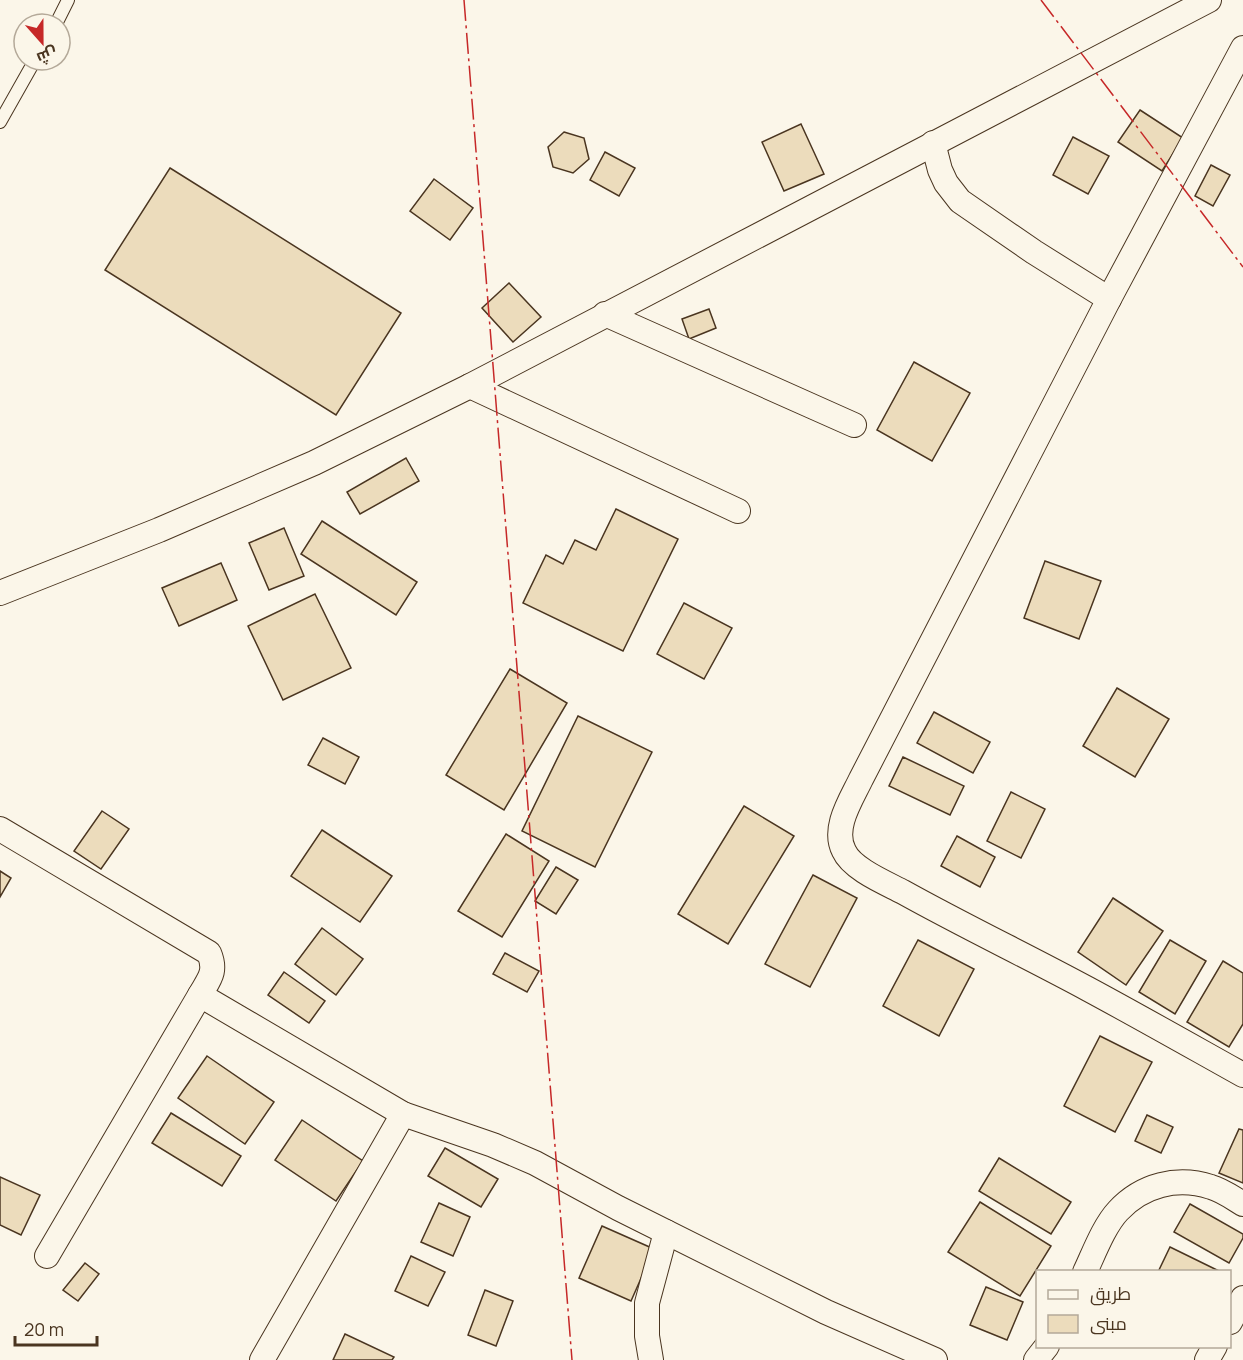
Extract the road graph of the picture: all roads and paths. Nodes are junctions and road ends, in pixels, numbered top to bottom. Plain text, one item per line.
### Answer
1 (1209, 0) edge
2 (1243, 48) edge
3 (28, 72) edge
4 (0, 122) edge
5 (933, 143) junction
6 (1109, 299) junction
7 (605, 314) junction
8 (470, 386) junction
9 (854, 425) dead end
10 (738, 511) dead end
11 (0, 593) edge
12 (0, 829) edge
13 (200, 995) junction
14 (1243, 1075) edge
15 (403, 1114) junction
16 (1243, 1204) edge
17 (666, 1232) junction
18 (47, 1256) dead end
19 (1086, 1270) edge
20 (1243, 1298) edge
21 (1231, 1320) edge
22 (1046, 1348) edge
23 (262, 1360) edge
24 (651, 1360) edge
25 (935, 1360) edge
26 (1036, 1360) edge

1 - 5 street
2 - 6 street
3 - 4 lane
5 - 6 street
5 - 7 street
6 - 14 street
7 - 8 street
7 - 9 street
8 - 10 street
8 - 11 street
12 - 13 street
13 - 15 street
13 - 18 street
15 - 17 street
15 - 23 street
16 - 19 street
17 - 24 street
17 - 25 street
20 - 21 street
22 - 26 street

